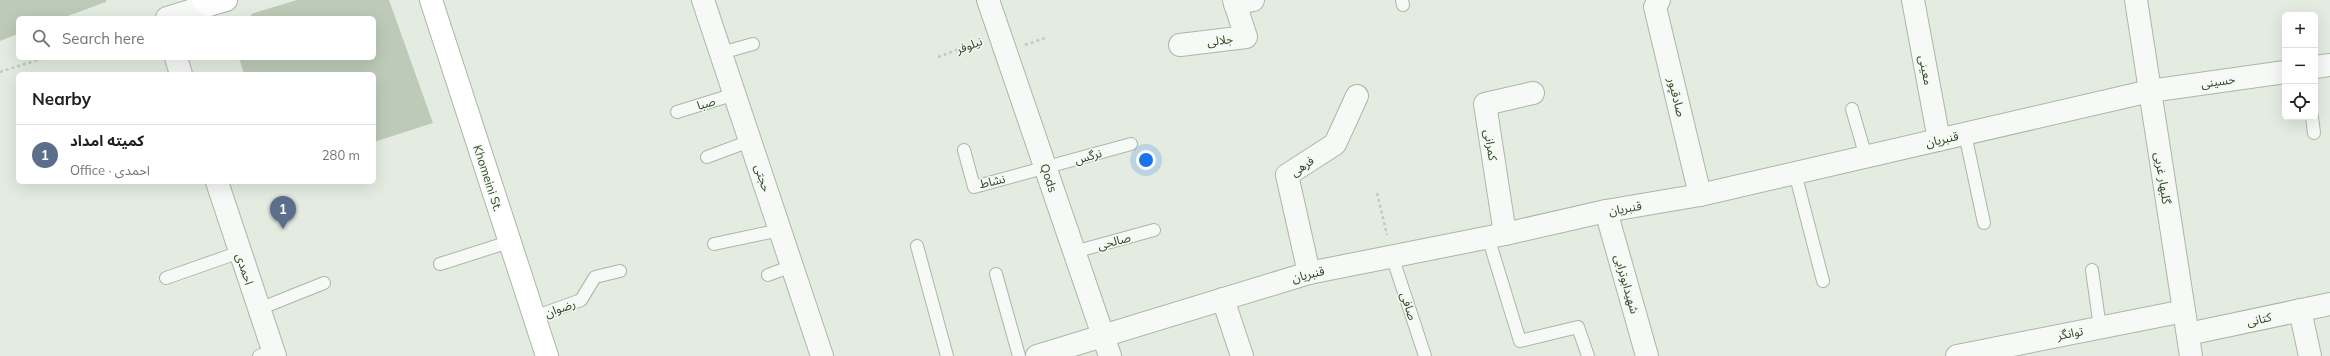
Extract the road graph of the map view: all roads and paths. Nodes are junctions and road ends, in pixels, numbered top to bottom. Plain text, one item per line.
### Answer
1 (431, 0) edge
2 (703, 0) edge
3 (988, 0) edge
4 (1659, 0) edge
5 (1913, 0) edge
6 (2136, 0) edge
7 (1240, 1) edge
8 (213, 2) edge
9 (173, 16) edge
10 (1000, 34) junction
11 (753, 44) dead end
12 (1180, 45) dead end
13 (721, 53) junction
14 (938, 57) dead end
15 (38, 60) edge
16 (177, 60) edge
17 (2330, 65) edge
18 (2318, 67) edge
19 (0, 72) edge
20 (180, 72) edge
21 (2282, 72) edge
22 (2150, 91) junction
23 (1533, 93) dead end
24 (735, 94) junction
25 (1357, 96) dead end
26 (1852, 109) dead end
27 (677, 112) dead end
28 (2312, 120) edge
29 (2314, 133) dead end
30 (1965, 134) junction
31 (1939, 140) junction
32 (750, 141) junction
33 (1131, 144) dead end
34 (964, 150) dead end
35 (707, 157) dead end
36 (1866, 157) junction
37 (1045, 168) junction
38 (1794, 173) junction
39 (218, 184) edge
40 (1377, 193) dead end
41 (1700, 195) junction
42 (1606, 211) junction
43 (1984, 223) dead end
44 (780, 230) junction
45 (1154, 230) dead end
46 (1496, 236) junction
47 (509, 242) junction
48 (714, 244) dead end
49 (917, 246) dead end
50 (240, 252) junction
51 (1074, 252) junction
52 (1392, 256) junction
53 (440, 264) dead end
54 (792, 266) junction
55 (2092, 270) dead end
56 (620, 271) dead end
57 (1309, 273) junction
58 (996, 274) dead end
59 (768, 275) dead end
60 (166, 278) dead end
61 (1823, 281) dead end
62 (324, 283) dead end
63 (1223, 299) junction
64 (2330, 304) edge
65 (259, 309) junction
66 (2300, 310) junction
67 (2184, 311) junction
68 (534, 317) junction
69 (2100, 328) junction
70 (2188, 334) junction
71 (1103, 335) junction
72 (269, 354) edge
73 (1046, 355) edge
74 (547, 356) edge
75 (822, 356) edge
76 (947, 356) edge
77 (1019, 356) edge
78 (1110, 356) edge
79 (1242, 356) edge
80 (1425, 356) edge
81 (1588, 356) edge
82 (1648, 356) edge
83 (1957, 356) edge
84 (2191, 356) edge
85 (2310, 356) edge

1 - 47 main road, Khomeini St.
2 - 13 street, حجتی
3 - 10 street, Qods
4 - 41 street, صادقپور
5 - 31 street, معینی
6 - 22 street, گلبهار غربی
7 - 12 street, جلالی
8 - 9 street
10 - 14 path, نیلوفر
10 - 37 street, Qods
11 - 13 lane
13 - 24 street, حجتی
15 - 19 path
16 - 20 street
17 - 18 street
21 - 22 street, حسینی
22 - 30 street, قنبریان
22 - 67 street, گلبهار غربی
23 - 46 street, کمرانی
24 - 27 lane, صبا
24 - 32 street, حجتی
25 - 57 street, فرهی
26 - 36 lane
28 - 29 lane
30 - 31 street, قنبریان
30 - 43 lane
31 - 36 street, قنبریان
32 - 35 lane
32 - 44 street, حجتی
33 - 37 lane, نرگس
34 - 37 lane, نشاط
36 - 38 street, قنبریان
37 - 51 street, Qods
38 - 41 street, قنبریان
38 - 61 lane
39 - 50 street, احمدی
40 - 52 path
41 - 42 street, قنبریان
42 - 46 street, قنبریان
42 - 82 street, شهیدابوترابی
44 - 48 lane
44 - 54 street, حجتی
45 - 51 lane, صالحی
46 - 52 street, قنبریان
46 - 81 lane
47 - 53 lane
47 - 68 main road, Khomeini St.
49 - 76 lane
50 - 60 lane
50 - 65 street, احمدی
51 - 71 street, Qods
52 - 57 street, قنبریان
52 - 80 lane, صافی
54 - 59 lane
54 - 75 street, حجتی
55 - 69 lane
56 - 68 lane, رضوان
57 - 63 street, قنبریان
58 - 77 lane
62 - 65 lane
63 - 71 street, قنبریان
63 - 79 street
64 - 66 street, کتانی
65 - 72 street, احمدی
66 - 70 street, کتانی
66 - 85 street
67 - 69 street, توانگر
67 - 70 street, گلبهار غربی
68 - 74 main road, Khomeini St.
69 - 83 street, توانگر
70 - 84 street, گلبهار غربی
71 - 73 street, قنبریان
71 - 78 street, Qods

